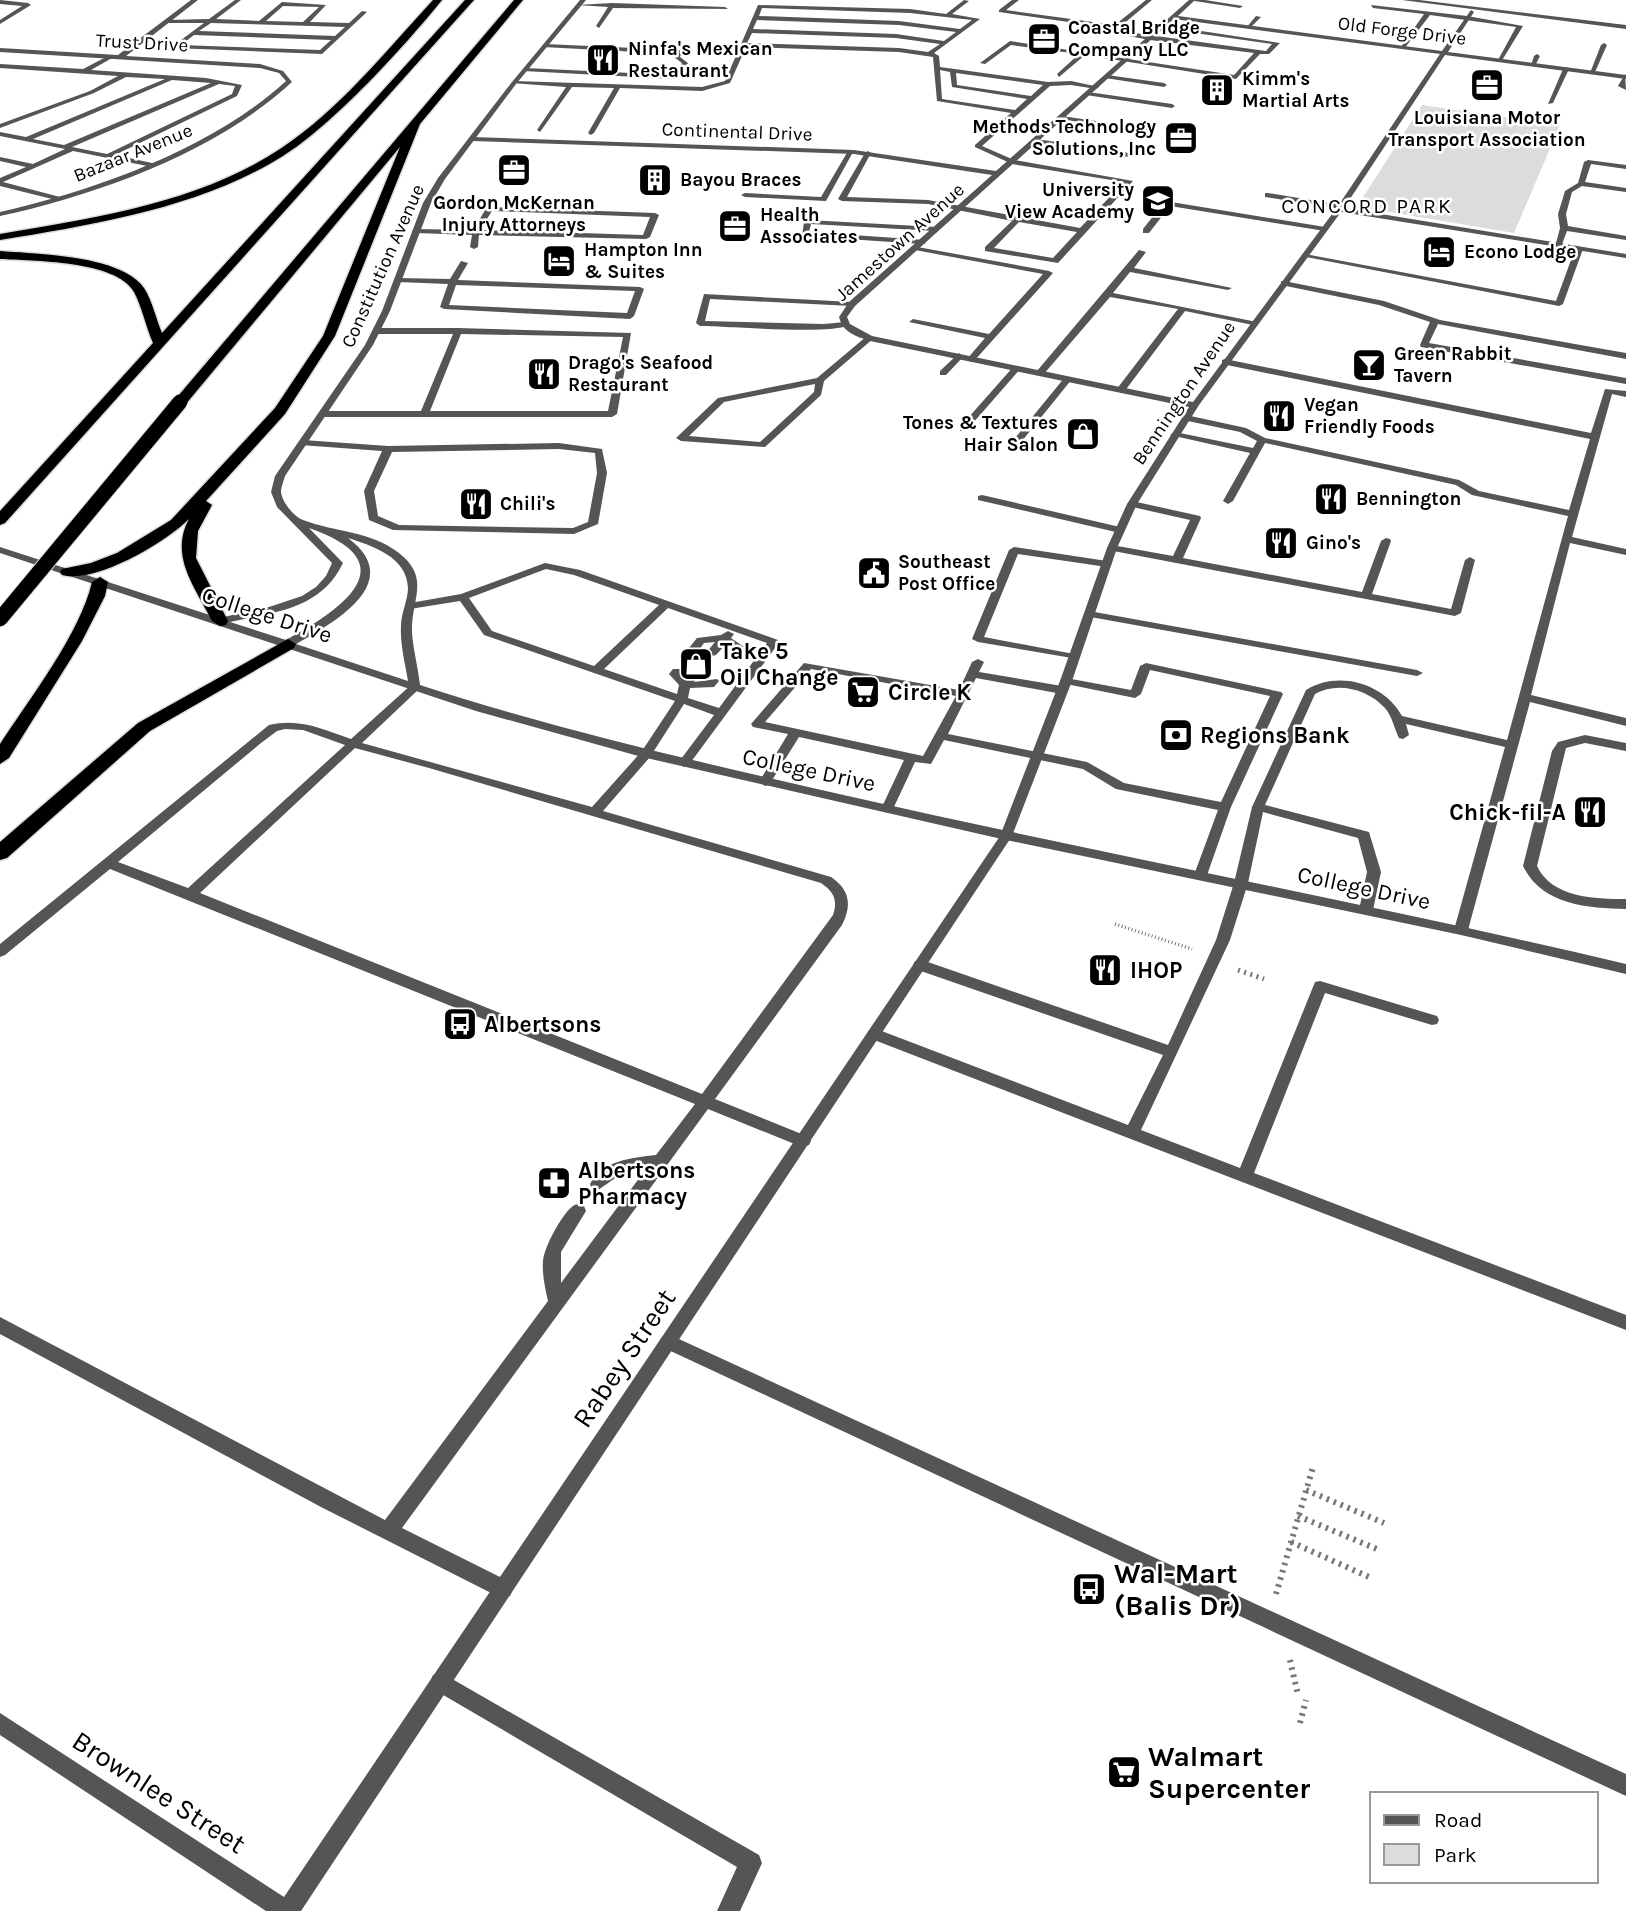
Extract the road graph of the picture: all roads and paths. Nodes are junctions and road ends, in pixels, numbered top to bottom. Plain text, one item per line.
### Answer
1 (195, 0) edge
2 (238, 0) edge
3 (438, 0) edge
4 (470, 0) edge
5 (519, 0) edge
6 (828, 0) edge
7 (1016, 0) edge
8 (1149, 0) edge
9 (1191, 0) edge
10 (1405, 0) edge
11 (966, 1) edge
12 (0, 2) edge
13 (582, 2) edge
14 (612, 5) junction
15 (1240, 6) dead end
16 (1373, 6) dead end
17 (825, 8) junction
18 (725, 9) dead end
19 (365, 12) dead end
20 (1428, 13) junction
21 (946, 16) junction
22 (1258, 16) dead end
23 (1468, 16) junction
24 (1173, 17) junction
25 (755, 18) junction
26 (1020, 20) dead end
27 (168, 21) junction
28 (207, 21) junction
29 (0, 22) edge
30 (261, 22) junction
31 (304, 24) junction
32 (350, 25) junction
33 (598, 26) dead end
34 (1248, 27) junction
35 (1626, 27) edge
36 (1114, 29) junction
37 (750, 31) junction
38 (961, 31) junction
39 (191, 33) junction
40 (1155, 34) junction
41 (336, 38) junction
42 (1104, 38) dead end
43 (945, 43) junction
44 (1097, 44) dead end
45 (744, 45) junction
46 (1604, 45) dead end
47 (545, 46) junction
48 (1404, 47) junction
49 (0, 50) edge
50 (1087, 52) junction
51 (1258, 52) junction
52 (1444, 52) junction
53 (929, 54) junction
54 (1537, 56) dead end
55 (110, 57) junction
56 (119, 58) junction
57 (1126, 60) junction
58 (1501, 60) junction
59 (983, 63) dead end
60 (1533, 64) junction
61 (0, 66) edge
62 (937, 68) junction
63 (1566, 69) junction
64 (525, 70) junction
65 (953, 70) junction
66 (83, 71) junction
67 (281, 72) joint
68 (1592, 72) junction
69 (125, 75) junction
70 (1059, 75) dead end
71 (1625, 76) edge
72 (1107, 77) junction
73 (173, 78) junction
74 (218, 82) junction
75 (514, 83) junction
76 (1048, 84) junction
77 (570, 85) junction
78 (1164, 85) dead end
79 (618, 86) junction
80 (1096, 87) junction
81 (1626, 88) edge
82 (1088, 94) junction
83 (1032, 98) junction
84 (1550, 103) dead end
85 (1172, 106) dead end
86 (1016, 112) junction
87 (1062, 118) junction
88 (415, 124) junction
89 (0, 126) edge
90 (540, 130) dead end
91 (1149, 131) dead end
92 (591, 133) dead end
93 (0, 134) edge
94 (27, 139) junction
95 (473, 139) junction
96 (1036, 141) junction
97 (69, 148) junction
98 (850, 152) junction
99 (868, 153) junction
100 (1129, 155) dead end
101 (108, 156) junction
102 (0, 159) edge
103 (1012, 162) junction
104 (34, 166) junction
105 (149, 166) junction
106 (1626, 167) edge
107 (999, 174) junction
108 (0, 183) edge
109 (1581, 184) junction
110 (1626, 191) edge
111 (745, 195) dead end
112 (1268, 195) dead end
113 (57, 199) junction
114 (960, 208) junction
115 (1340, 208) junction
116 (0, 214) edge
117 (1017, 220) junction
118 (1564, 228) junction
119 (936, 229) junction
120 (1325, 229) junction
121 (416, 231) junction
122 (476, 231) junction
123 (1082, 231) junction
124 (1146, 231) dead end
125 (0, 237) edge
126 (1626, 238) edge
127 (918, 245) junction
128 (1558, 245) junction
129 (474, 247) dead end
130 (1579, 249) junction
131 (1142, 252) dead end
132 (0, 255) edge
133 (1305, 256) junction
134 (1626, 256) edge
135 (464, 263) dead end
136 (1128, 269) junction
137 (398, 280) junction
138 (453, 282) junction
139 (1284, 283) junction
140 (1228, 288) dead end
141 (1108, 294) junction
142 (852, 304) junction
143 (1183, 308) junction
144 (913, 321) dead end
145 (1435, 321) junction
146 (1253, 322) junction
147 (845, 325) junction
148 (376, 331) junction
149 (458, 331) junction
150 (991, 337) junction
151 (870, 338) junction
152 (159, 343) junction
153 (959, 356) junction
154 (1626, 356) edge
155 (971, 359) junction
156 (1225, 362) junction
157 (1017, 368) junction
158 (943, 373) dead end
159 (1040, 373) junction
160 (1068, 379) junction
161 (820, 380) junction
162 (1626, 381) edge
163 (1121, 390) junction
164 (1626, 394) edge
165 (1195, 405) junction
166 (323, 414) junction
167 (424, 414) junction
168 (1186, 418) junction
169 (962, 429) dead end
170 (1175, 435) junction
171 (1595, 437) junction
172 (1019, 439) dead end
173 (1262, 440) junction
174 (303, 443) junction
175 (388, 449) junction
176 (1255, 451) junction
177 (214, 486) junction
178 (982, 498) dead end
179 (1228, 501) dead end
180 (1132, 504) junction
181 (1573, 514) junction
182 (0, 520) edge
183 (298, 522) junction
184 (329, 529) junction
185 (1120, 530) junction
186 (1566, 539) junction
187 (1386, 541) dead end
188 (1112, 548) junction
189 (0, 550) edge
190 (1626, 552) edge
191 (1177, 560) junction
192 (1469, 560) dead end
193 (1107, 564) junction
194 (68, 572) junction
195 (100, 582) junction
196 (463, 597) junction
197 (1366, 597) junction
198 (666, 604) junction
199 (410, 606) junction
200 (1089, 614) junction
201 (0, 619) edge
202 (219, 621) junction
203 (733, 628) junction
204 (724, 638) junction
205 (288, 644) junction
206 (695, 648) dead end
207 (712, 653) dead end
208 (1074, 657) junction
209 (730, 658) dead end
210 (596, 670) junction
211 (677, 671) dead end
212 (1417, 673) dead end
213 (694, 675) dead end
214 (713, 681) dead end
215 (685, 685) junction
216 (1064, 686) junction
217 (415, 687) junction
218 (963, 694) junction
219 (1525, 697) junction
220 (682, 699) junction
221 (721, 713) junction
222 (1398, 719) junction
223 (1626, 722) edge
224 (795, 733) junction
225 (1403, 734) dead end
226 (941, 736) junction
227 (353, 744) junction
228 (1511, 745) junction
229 (1626, 747) edge
230 (646, 754) junction
231 (1038, 755) junction
232 (0, 758) edge
233 (911, 758) junction
234 (684, 763) junction
235 (765, 782) junction
236 (1225, 807) junction
237 (1258, 807) junction
238 (887, 809) junction
239 (594, 812) junction
240 (1006, 836) junction
241 (0, 853) edge
242 (108, 863) junction
243 (1201, 875) junction
244 (1241, 883) junction
245 (190, 894) junction
246 (1626, 904) edge
247 (1366, 910) junction
248 (1115, 924) dead end
249 (1461, 930) junction
250 (1195, 950) dead end
251 (0, 952) edge
252 (920, 965) junction
253 (1626, 970) edge
254 (1432, 1020) dead end
255 (874, 1034) junction
256 (1172, 1052) junction
257 (705, 1102) junction
258 (1132, 1133) junction
259 (803, 1141) junction
260 (660, 1161) junction
261 (1244, 1176) junction
262 (598, 1184) dead end
263 (578, 1211) dead end
264 (556, 1300) junction
265 (1626, 1322) edge
266 (0, 1325) edge
267 (668, 1342) junction
268 (1313, 1467) dead end
269 (1306, 1490) junction
270 (1298, 1516) junction
271 (1384, 1523) dead end
272 (389, 1530) junction
273 (1291, 1542) junction
274 (1377, 1549) dead end
275 (1369, 1577) dead end
276 (503, 1588) junction
277 (1275, 1596) dead end
278 (440, 1682) junction
279 (1306, 1700) dead end
280 (0, 1723) edge
281 (1300, 1723) dead end
282 (1626, 1784) edge
283 (287, 1911) edge
284 (728, 1911) edge

1 - 27 street
2 - 28 street
3 - 125 highway
4 - 152 highway
5 - 88 highway
6 - 17 street
7 - 36 street
8 - 36 street
9 - 15 street
9 - 24 street, Jamestown Avenue
10 - 35 street
11 - 21 street
12 - 29 street
13 - 14 street
13 - 47 street, Constitution Avenue
14 - 18 street
14 - 33 street
16 - 20 street
17 - 21 street
17 - 25 street
19 - 32 street
20 - 23 street
20 - 48 street
21 - 38 street
22 - 34 street
23 - 52 street, Bennington Avenue
23 - 58 street
24 - 34 street, Old Forge Drive
24 - 40 street, Jamestown Avenue
25 - 37 street
25 - 38 street
26 - 36 street
27 - 28 street
27 - 56 street
28 - 30 street
28 - 39 street
30 - 31 street
30 - 31 street
31 - 32 street
32 - 41 street
34 - 48 street, Old Forge Drive
36 - 40 street
36 - 42 street
37 - 43 street
37 - 45 street
38 - 43 street
39 - 41 street
39 - 41 street
40 - 51 street
40 - 51 street
40 - 57 street, Jamestown Avenue
43 - 53 street
44 - 50 street
45 - 53 street
45 - 79 street
46 - 68 street
47 - 64 street, Constitution Avenue
47 - 64 street
48 - 52 street, Old Forge Drive
49 - 55 street, Trust Drive
50 - 57 street
50 - 59 street
50 - 70 street
51 - 57 street
52 - 58 street, Old Forge Drive
52 - 115 street, Bennington Avenue
53 - 62 street
54 - 60 street
55 - 56 street, Trust Drive
55 - 66 street
56 - 67 street, Trust Drive
57 - 72 street, Jamestown Avenue
58 - 60 street, Old Forge Drive
60 - 63 street, Old Forge Drive
61 - 66 street
62 - 65 street
62 - 86 street
63 - 68 street, Old Forge Drive
63 - 84 street
64 - 75 street, Constitution Avenue
65 - 76 street
65 - 83 street
66 - 69 street
67 - 105 street, Bazaar Avenue
68 - 71 street, Old Forge Drive
69 - 73 street
69 - 89 street
71 - 81 street
72 - 78 street
72 - 80 street, Jamestown Avenue
73 - 74 street
73 - 94 street
74 - 97 street
74 - 101 street
75 - 77 street
75 - 95 street, Constitution Avenue
76 - 80 street
76 - 83 street
77 - 79 street
77 - 90 street
79 - 92 street
80 - 82 street, Jamestown Avenue
82 - 85 street
82 - 87 street, Jamestown Avenue
83 - 86 street
86 - 103 street
87 - 91 street
87 - 96 street, Jamestown Avenue
88 - 177 highway
88 - 201 highway, bridge
93 - 94 street
94 - 97 street
95 - 98 street, Continental Drive
95 - 121 street, Constitution Avenue
96 - 100 street
96 - 103 street, Jamestown Avenue
97 - 101 street
97 - 104 street
98 - 99 street, Continental Drive
98 - 111 street
99 - 107 street, Continental Drive
99 - 114 street
101 - 105 street
102 - 104 street
103 - 107 street, Jamestown Avenue
103 - 123 street
104 - 108 street
105 - 113 street, Bazaar Avenue
106 - 109 street
107 - 114 street, Jamestown Avenue
108 - 113 street
109 - 110 street
109 - 118 street
112 - 115 street
113 - 116 street, Bazaar Avenue
114 - 117 street
114 - 119 street, Jamestown Avenue
115 - 120 street, Bennington Avenue
115 - 128 street
117 - 123 street
117 - 123 street
118 - 126 street
118 - 128 street
119 - 127 street, Jamestown Avenue
119 - 127 street
120 - 124 street
120 - 133 street, Bennington Avenue
121 - 122 street
121 - 137 street, Constitution Avenue
122 - 122 street
122 - 129 street
127 - 142 street, Jamestown Avenue
127 - 150 street
128 - 130 street
130 - 133 street
130 - 134 street
131 - 136 street
132 - 152 highway
133 - 139 street, Bennington Avenue
135 - 138 street
136 - 140 street
136 - 141 street
137 - 138 street
137 - 148 street, Constitution Avenue
138 - 138 street
139 - 145 street
139 - 146 street, Bennington Avenue
141 - 143 street
141 - 159 street
142 - 147 street, Jamestown Avenue
142 - 147 street
143 - 146 street
143 - 163 street
144 - 150 street
145 - 154 street
145 - 162 street
146 - 156 street, Bennington Avenue
147 - 151 street, Jamestown Avenue
148 - 149 street
148 - 166 street, Constitution Avenue
149 - 167 street
149 - 167 street
150 - 155 street
151 - 153 street, Jamestown Avenue
151 - 161 street
152 - 182 highway
153 - 155 street, Jamestown Avenue
153 - 158 street
155 - 157 street, Jamestown Avenue
156 - 165 street, Bennington Avenue
156 - 171 street
157 - 159 street, Jamestown Avenue
157 - 169 street
159 - 160 street, Jamestown Avenue
160 - 163 street, Jamestown Avenue
160 - 172 street
161 - 161 street
163 - 165 street, Jamestown Avenue
164 - 171 street
165 - 168 street, Bennington Avenue
166 - 167 street
166 - 174 street, Constitution Avenue
168 - 170 street, Bennington Avenue
168 - 173 street
170 - 176 street
170 - 180 street, Bennington Avenue
171 - 181 street
173 - 176 street
173 - 181 street
174 - 175 street
174 - 183 street, Constitution Avenue
175 - 175 street
176 - 179 street
177 - 194 highway
177 - 202 highway
178 - 185 street
180 - 185 street, Bennington Avenue
180 - 191 street
181 - 186 street
183 - 184 street
183 - 202 street, Constitution Avenue
184 - 199 street
184 - 205 street
185 - 188 street, Bennington Avenue
186 - 190 street
186 - 219 street
187 - 197 street
188 - 191 street
188 - 193 street, Bennington Avenue
189 - 194 street, College Drive
191 - 197 street
192 - 197 street
193 - 200 street, Bennington Avenue
193 - 208 street
194 - 195 street, College Drive
195 - 202 street, College Drive
195 - 232 highway
196 - 198 street
196 - 199 street
196 - 210 street
198 - 203 street
198 - 210 street
199 - 217 street
200 - 208 street, Bennington Avenue
200 - 212 street
202 - 205 street, College Drive
203 - 204 street
203 - 221 street
204 - 206 street
204 - 207 street
204 - 209 street
205 - 217 street, College Drive
205 - 241 highway
208 - 216 street, Bennington Avenue
210 - 220 street
211 - 215 street
213 - 215 street
214 - 215 street
215 - 220 street
216 - 218 street
216 - 231 street, Bennington Avenue
216 - 236 street
217 - 227 street
217 - 230 street, College Drive
218 - 224 street
218 - 226 street
219 - 223 street
219 - 228 street
220 - 221 street
220 - 230 street
221 - 234 street
222 - 225 street
222 - 228 street
222 - 237 street
224 - 233 street
224 - 235 street
226 - 231 street
226 - 233 street
227 - 239 street
227 - 242 street
227 - 245 street
228 - 249 street
229 - 246 street
230 - 234 street, College Drive
230 - 239 street
231 - 236 street
231 - 240 street, Bennington Avenue
233 - 238 street
234 - 235 street, College Drive
235 - 238 street, College Drive
236 - 243 street
237 - 244 street
237 - 247 street
238 - 240 street, College Drive
239 - 257 street
240 - 243 street, College Drive
240 - 252 street, Rabey Street
242 - 245 street
242 - 251 street
243 - 244 street, College Drive
244 - 247 street, College Drive
244 - 256 street
245 - 257 street
247 - 249 street, College Drive
248 - 250 path
249 - 253 street, College Drive
252 - 255 street, Rabey Street
252 - 256 street
254 - 261 street
255 - 258 street
255 - 259 street, Rabey Street
256 - 258 street
257 - 259 street
257 - 260 street
258 - 261 street
259 - 267 street, Rabey Street
260 - 262 street
260 - 264 street
261 - 265 street
263 - 264 street
264 - 272 street
266 - 272 street
267 - 276 street, Rabey Street
267 - 282 street
268 - 269 path
269 - 270 path
269 - 271 path
270 - 273 path
270 - 274 path
272 - 276 street
273 - 275 path
273 - 277 path
276 - 278 street, Rabey Street
278 - 283 street, Rabey Street
278 - 284 street
279 - 281 path
280 - 283 street, Brownlee Street

